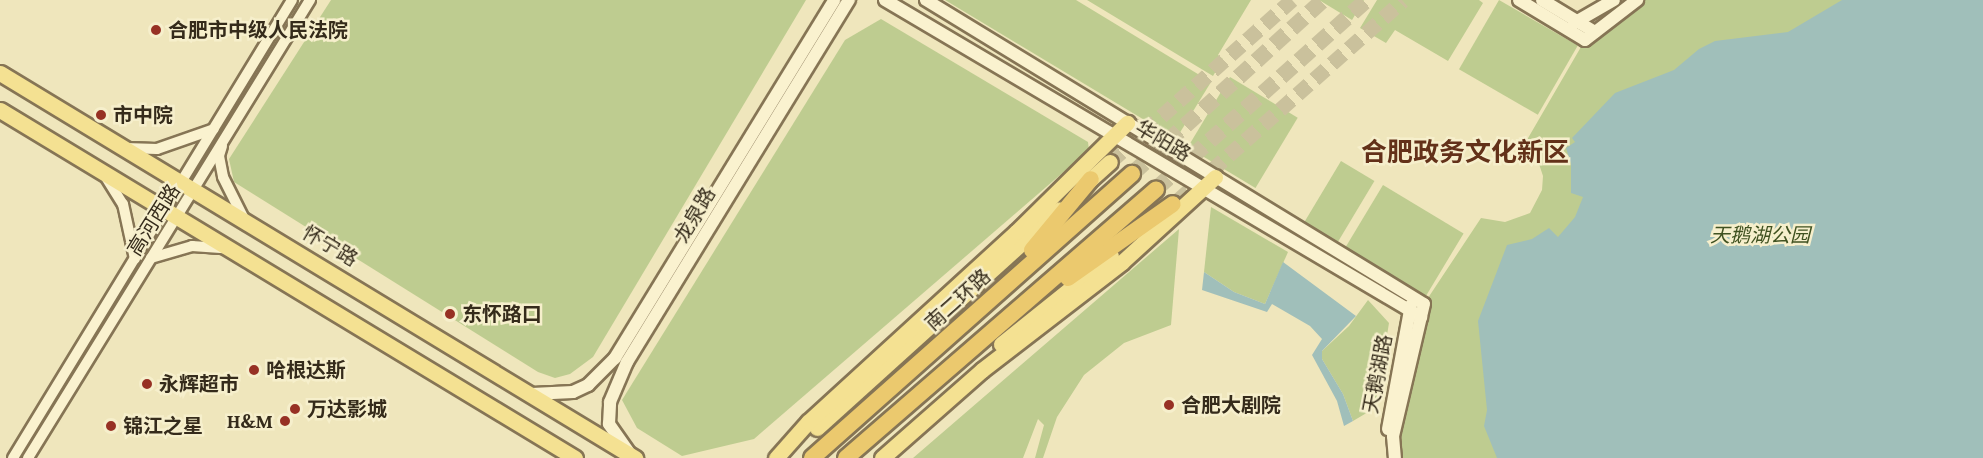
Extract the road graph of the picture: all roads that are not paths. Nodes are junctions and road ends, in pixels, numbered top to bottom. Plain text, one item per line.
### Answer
1 (292, 0) edge
2 (310, 0) edge
3 (834, 0) edge
4 (849, 0) edge
5 (885, 0) edge
6 (926, 0) edge
7 (1519, 0) edge
8 (1542, 0) edge
9 (1614, 0) edge
10 (1637, 0) edge
11 (1578, 22) junction
12 (1562, 26) junction
13 (1590, 36) junction
14 (0, 73) edge
15 (0, 110) edge
16 (1127, 123) junction
17 (214, 129) junction
18 (1115, 136) junction
19 (224, 137) junction
20 (123, 148) junction
21 (1110, 162) tunnel mouth
22 (104, 174) junction
23 (1132, 174) tunnel mouth
24 (1215, 177) junction
25 (1091, 179) junction
26 (188, 185) junction
27 (1204, 188) junction
28 (1156, 189) tunnel mouth
29 (1175, 202) joint
30 (170, 215) junction
31 (243, 217) junction
32 (224, 248) junction
33 (152, 258) junction
34 (135, 259) junction
35 (1000, 290) junction
36 (1413, 298) joint
37 (1418, 311) junction
38 (991, 332) junction
39 (532, 394) junction
40 (633, 456) edge
41 (13, 458) edge
42 (28, 458) edge
43 (575, 458) edge
44 (776, 458) edge
45 (783, 458) edge
46 (812, 458) edge
47 (846, 458) edge
48 (869, 458) edge
49 (882, 458) edge
50 (1387, 458) edge
51 (1395, 458) edge

1 - 17 street, 高河西路
2 - 19 street, 高河西路
3 - 39 street, 龙泉路
4 - 40 street, 龙泉路
5 - 18 street, 华阳路
6 - 16 street, 华阳路
7 - 12 street
8 - 11 street
9 - 11 street
10 - 13 street
11 - 12 street
11 - 13 street
12 - 13 street
14 - 20 main road, 怀宁路
15 - 22 main road
16 - 18 main road
16 - 24 street, 华阳路
17 - 20 street
17 - 26 street, 高河西路
18 - 27 street, 华阳路
18 - 44 main road
19 - 26 street, 高河西路
19 - 31 street
20 - 26 main road, 怀宁路
21 - 25 main road
22 - 30 main road
22 - 34 street
23 - 35 highway, 南二环路
24 - 27 main road
24 - 36 street, 华阳路
25 - 35 highway
25 - 45 main road
26 - 30 street, 高河西路
26 - 31 main road, 怀宁路
27 - 37 street, 华阳路
27 - 49 main road
28 - 38 highway
29 - 38 highway
29 - 48 main road
30 - 32 main road
30 - 33 street, 高河西路
30 - 34 street, 高河西路
31 - 39 main road, 怀宁路
32 - 33 street
32 - 43 main road
33 - 42 street, 高河西路
34 - 41 street, 高河西路
35 - 46 highway, 南二环路
36 - 37 street, 天鹅湖路
37 - 50 street, 天鹅湖路
37 - 51 street, 天鹅湖路
38 - 47 highway
39 - 40 main road, 怀宁路

